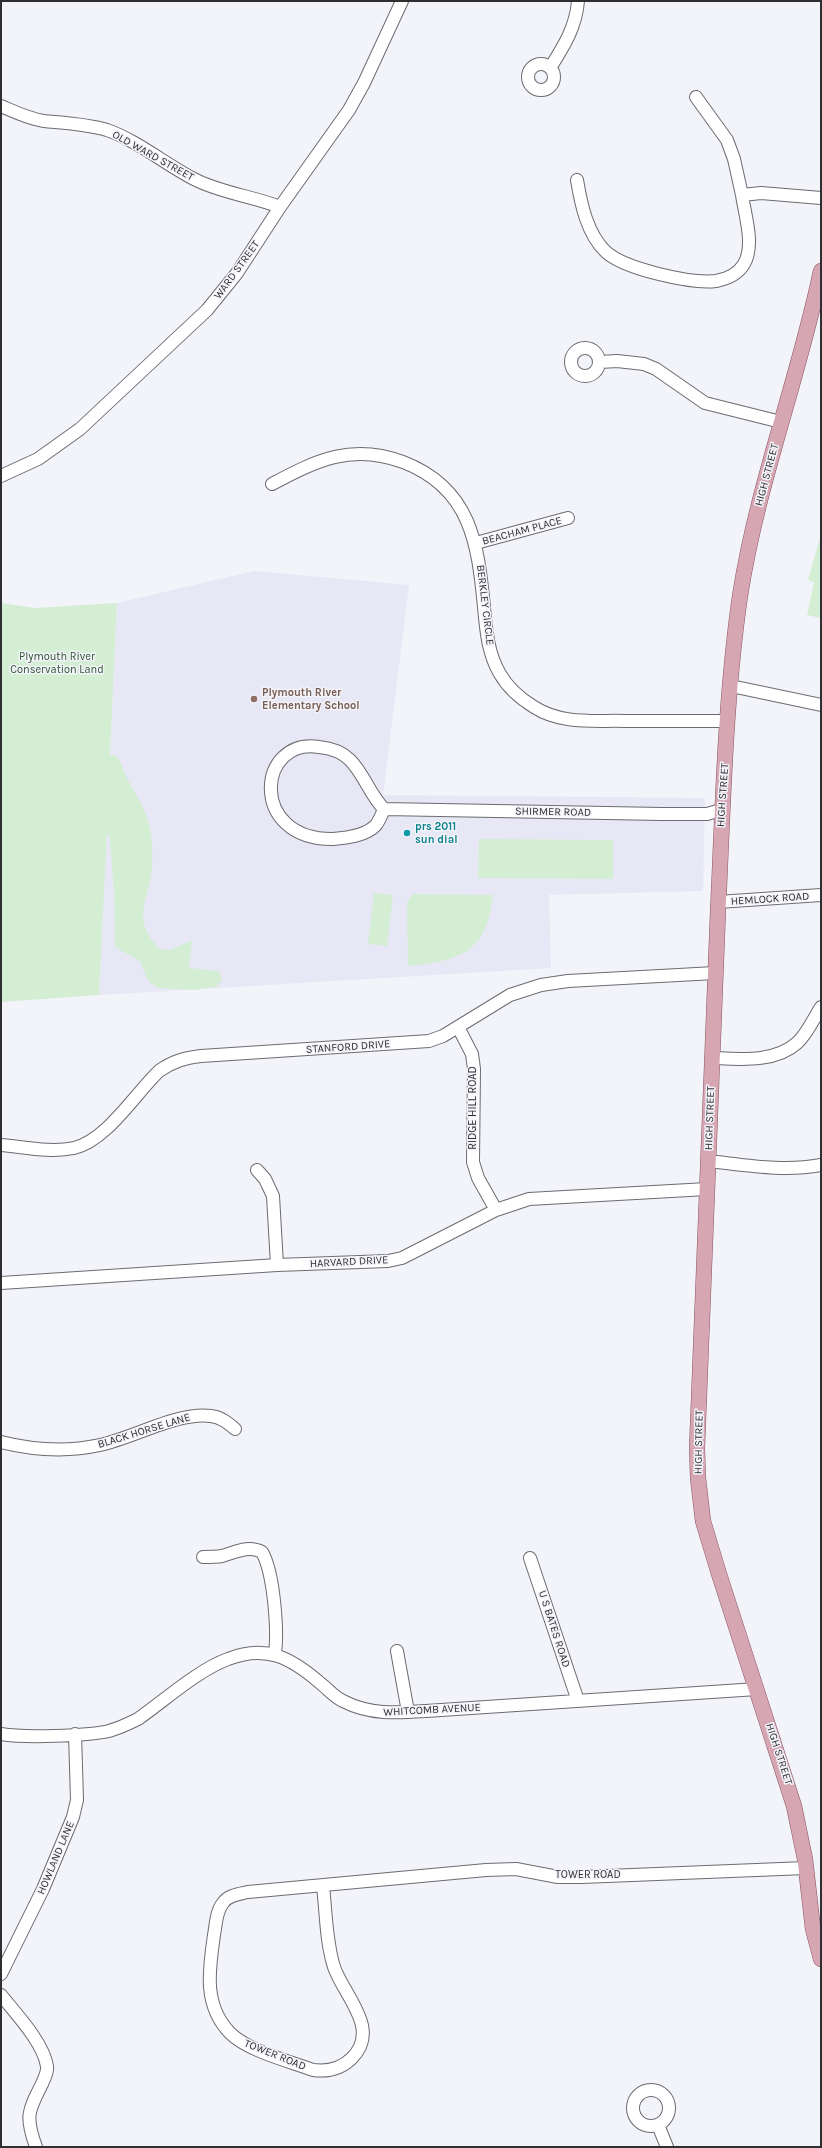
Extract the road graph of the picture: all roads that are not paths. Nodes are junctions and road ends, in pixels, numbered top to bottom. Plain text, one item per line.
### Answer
1 (402, 1) edge
2 (578, 1) edge
3 (550, 68) dead end
4 (696, 97) dead end
5 (1, 106) edge
6 (577, 180) dead end
7 (742, 195) junction
8 (821, 198) edge
9 (280, 207) junction
10 (821, 272) edge
11 (600, 362) dead end
12 (782, 422) junction
13 (1, 476) edge
14 (272, 484) dead end
15 (568, 518) dead end
16 (476, 543) junction
17 (731, 686) junction
18 (821, 705) edge
19 (728, 721) junction
20 (384, 809) junction
21 (722, 810) junction
22 (821, 895) edge
23 (718, 902) junction
24 (715, 973) junction
25 (821, 1007) edge
26 (458, 1027) junction
27 (712, 1058) junction
28 (1, 1145) edge
29 (708, 1161) junction
30 (821, 1165) edge
31 (257, 1170) dead end
32 (707, 1189) junction
33 (496, 1210) junction
34 (277, 1265) junction
35 (1, 1283) edge
36 (235, 1429) dead end
37 (1, 1442) edge
38 (203, 1557) dead end
39 (530, 1558) dead end
40 (397, 1651) dead end
41 (274, 1654) junction
42 (757, 1689) junction
43 (578, 1701) junction
44 (408, 1712) junction
45 (1, 1734) edge
46 (75, 1734) junction
47 (806, 1868) junction
48 (323, 1886) junction
49 (821, 1959) edge
50 (1, 1974) edge
51 (1, 1995) edge
52 (658, 2125) dead end
53 (36, 2147) edge
54 (667, 2147) edge

1 - 9 street, WARD STREET
2 - 3 street
4 - 7 street
5 - 9 street, OLD WARD STREET
6 - 7 street
7 - 8 street
9 - 13 street, WARD STREET
10 - 12 main road, HIGH STREET
11 - 12 street
12 - 17 main road, HIGH STREET
14 - 16 street, BERKLEY CIRCLE
15 - 16 street, BEACHAM PLACE
16 - 19 street, BERKLEY CIRCLE
17 - 18 street
17 - 19 main road, HIGH STREET
19 - 21 main road, HIGH STREET
20 - 20 street
20 - 21 street, SHIRMER ROAD
21 - 23 main road, HIGH STREET
22 - 23 street, HEMLOCK ROAD
23 - 24 main road, HIGH STREET
24 - 26 street, STANFORD DRIVE
24 - 27 main road, HIGH STREET
25 - 27 street
26 - 28 street, STANFORD DRIVE
26 - 33 street, RIDGE HILL ROAD
27 - 29 main road, HIGH STREET
29 - 30 street
29 - 32 main road, HIGH STREET
31 - 34 street
32 - 33 street, HARVARD DRIVE
32 - 42 main road, HIGH STREET
33 - 34 street, HARVARD DRIVE
34 - 35 street, HARVARD DRIVE
36 - 37 street, BLACK HORSE LANE
38 - 41 street
39 - 43 street, U S BATES ROAD
40 - 44 street
41 - 44 street, WHITCOMB AVENUE
41 - 46 street, WHITCOMB AVENUE
42 - 43 street, WHITCOMB AVENUE
42 - 47 main road, HIGH STREET
43 - 44 street, WHITCOMB AVENUE
45 - 46 street, WHITCOMB AVENUE
46 - 50 street, HOWLAND LANE
47 - 48 street, TOWER ROAD
47 - 49 main road, HIGH STREET
48 - 48 street, TOWER ROAD
51 - 53 street
52 - 54 street

